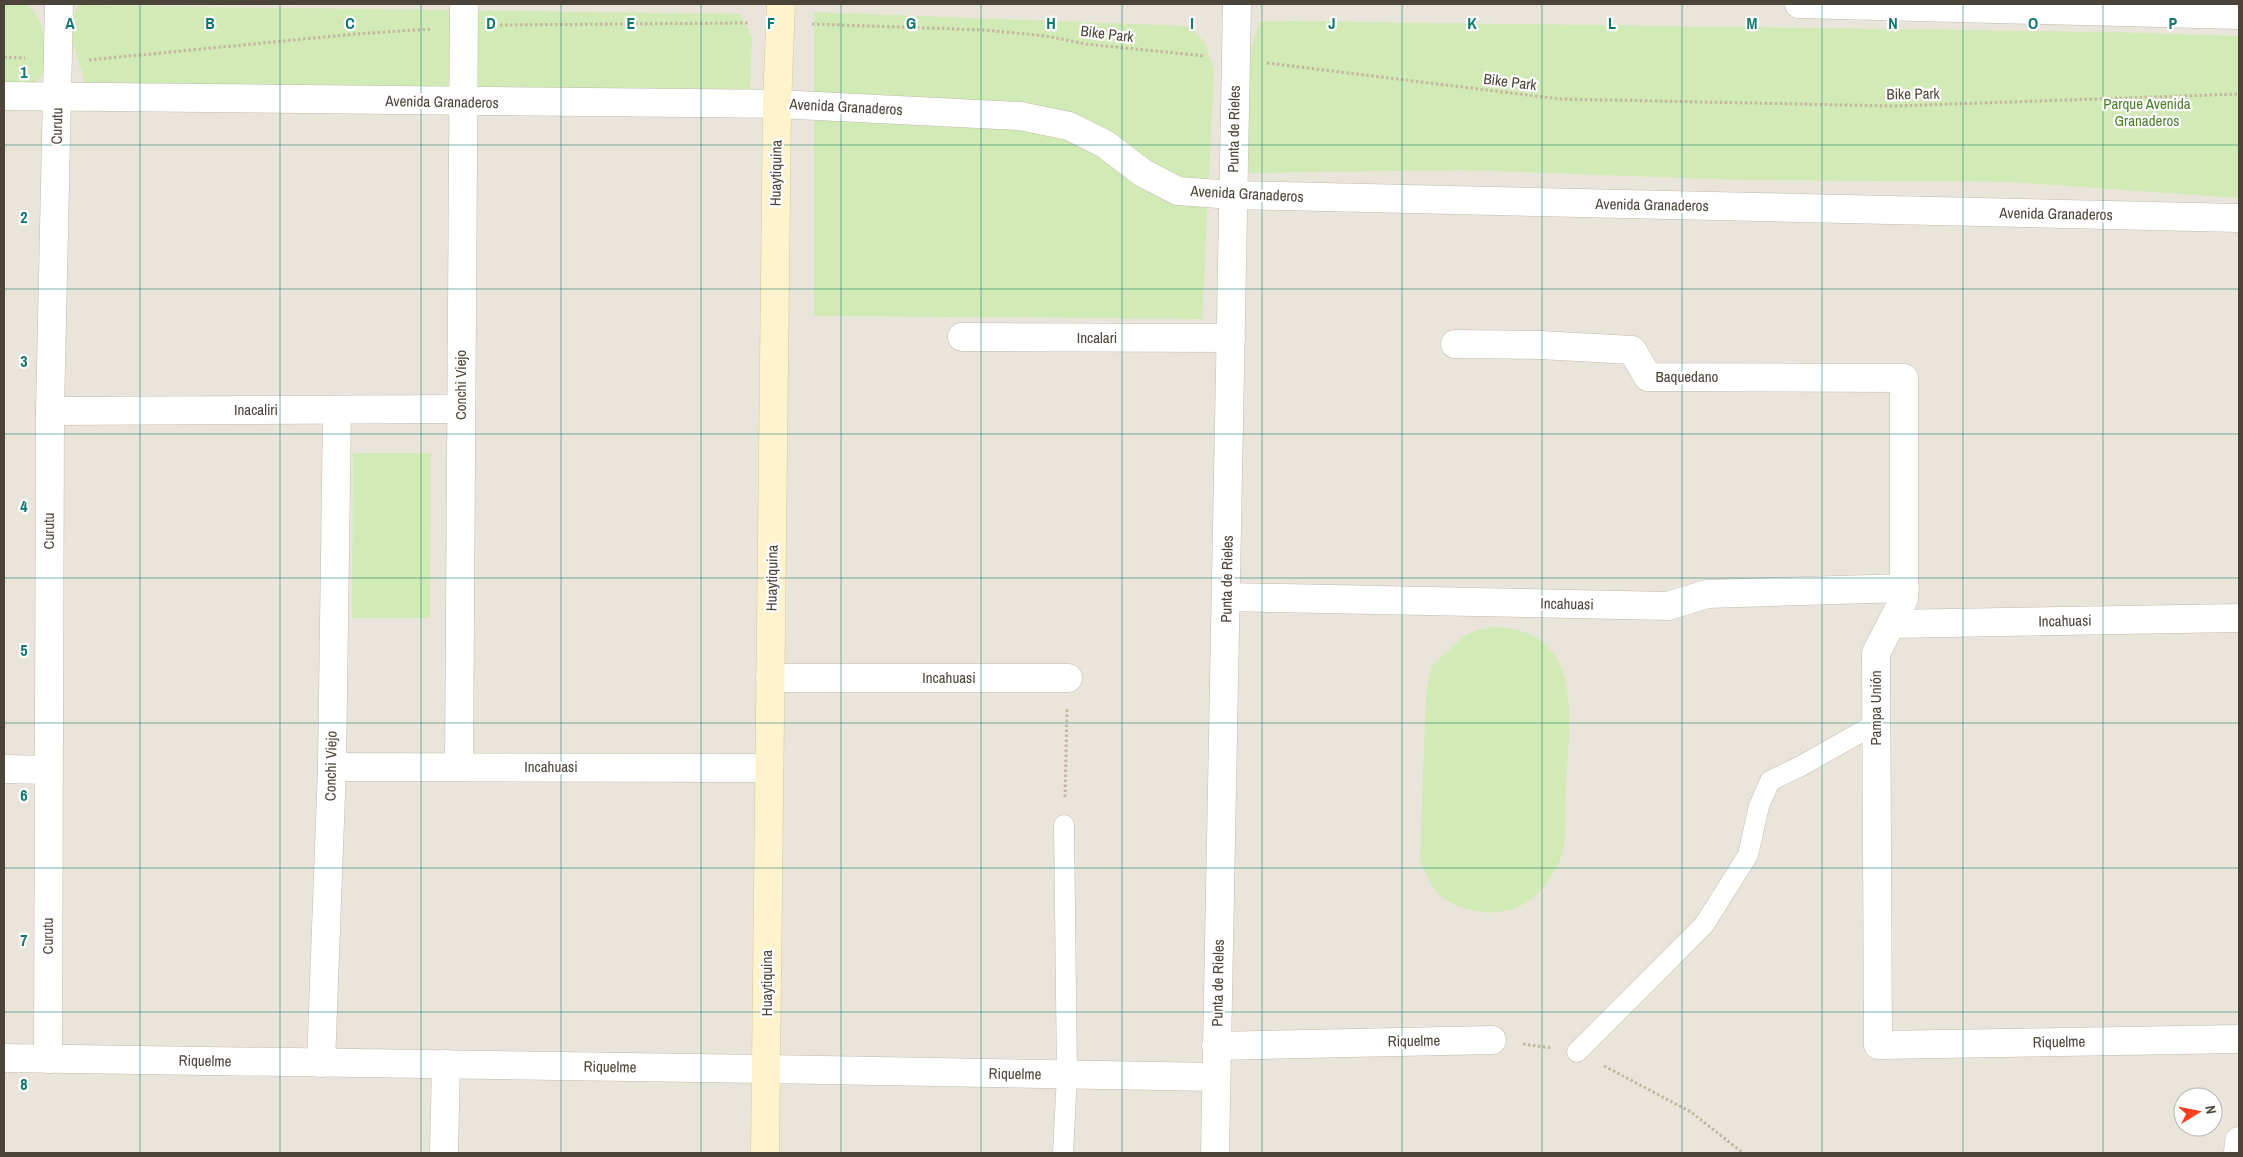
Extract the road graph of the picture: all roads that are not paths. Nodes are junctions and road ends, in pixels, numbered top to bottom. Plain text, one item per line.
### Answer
1 (60, 4) edge
2 (1236, 4) edge
3 (1799, 4) edge
4 (781, 13) edge
5 (464, 15) edge
6 (2239, 15) edge
7 (4, 96) edge
8 (57, 97) junction
9 (463, 102) junction
10 (777, 104) junction
11 (1234, 195) junction
12 (2239, 218) edge
13 (962, 337) dead end
14 (1231, 338) junction
15 (1455, 344) dead end
16 (1904, 378) joint
17 (461, 409) junction
18 (337, 410) junction
19 (50, 411) junction
20 (1905, 588) junction
21 (1227, 597) junction
22 (2239, 618) edge
23 (1891, 624) junction
24 (770, 678) junction
25 (1068, 678) road end
26 (1877, 723) junction
27 (332, 767) junction
28 (460, 767) junction
29 (769, 768) junction
30 (4, 769) edge
31 (48, 770) junction
32 (1064, 825) road end
33 (2239, 1039) edge
34 (1492, 1040) road end
35 (1878, 1045) joint
36 (1216, 1046) junction
37 (1577, 1052) road end
38 (4, 1058) edge
39 (48, 1059) junction
40 (321, 1063) junction
41 (446, 1064) junction
42 (767, 1069) junction
43 (1067, 1075) junction
44 (1216, 1077) junction
45 (2239, 1141) edge
46 (444, 1153) edge
47 (765, 1153) edge
48 (1062, 1153) edge
49 (1215, 1153) edge
50 (2238, 1153) edge

1 - 8 street, Curutu
2 - 11 street, Punta de Rieles
3 - 6 street
4 - 10 main road, Huaytiquina
5 - 9 street, Conchi Viejo
7 - 8 street, Avenida Granaderos
8 - 9 street, Avenida Granaderos
8 - 19 street, Curutu
9 - 10 street, Avenida Granaderos
9 - 17 street, Conchi Viejo
10 - 11 street, Avenida Granaderos
10 - 24 main road, Huaytiquina
11 - 12 street, Avenida Granaderos
11 - 14 street, Punta de Rieles
13 - 14 street, Incalari
14 - 21 street, Punta de Rieles
15 - 16 street, Baquedano
16 - 20 street, Pampa Unión
17 - 18 street, Inacaliri
17 - 28 street, Conchi Viejo
18 - 19 street, Inacaliri
18 - 27 street, Conchi Viejo
19 - 31 street, Curutu
20 - 21 street, Incahuasi
20 - 23 street, Pampa Unión
21 - 36 street, Punta de Rieles
22 - 23 street, Incahuasi
23 - 26 street, Pampa Unión
24 - 25 street, Incahuasi
24 - 29 main road, Huaytiquina
26 - 35 street, Pampa Unión
26 - 37 lane
27 - 28 street, Incahuasi
27 - 40 street, Conchi Viejo
28 - 29 street, Incahuasi
29 - 42 main road, Huaytiquina
30 - 31 street
31 - 39 street, Curutu
32 - 43 lane
33 - 35 street, Riquelme
34 - 36 street, Riquelme
36 - 44 street, Punta de Rieles
38 - 39 street, Riquelme
39 - 40 street, Riquelme
40 - 41 street, Riquelme
41 - 42 street, Riquelme
41 - 46 street
42 - 43 street, Riquelme
42 - 47 main road, Huaytiquina
43 - 44 street, Riquelme
43 - 48 lane
44 - 49 street, Punta de Rieles
45 - 50 street

